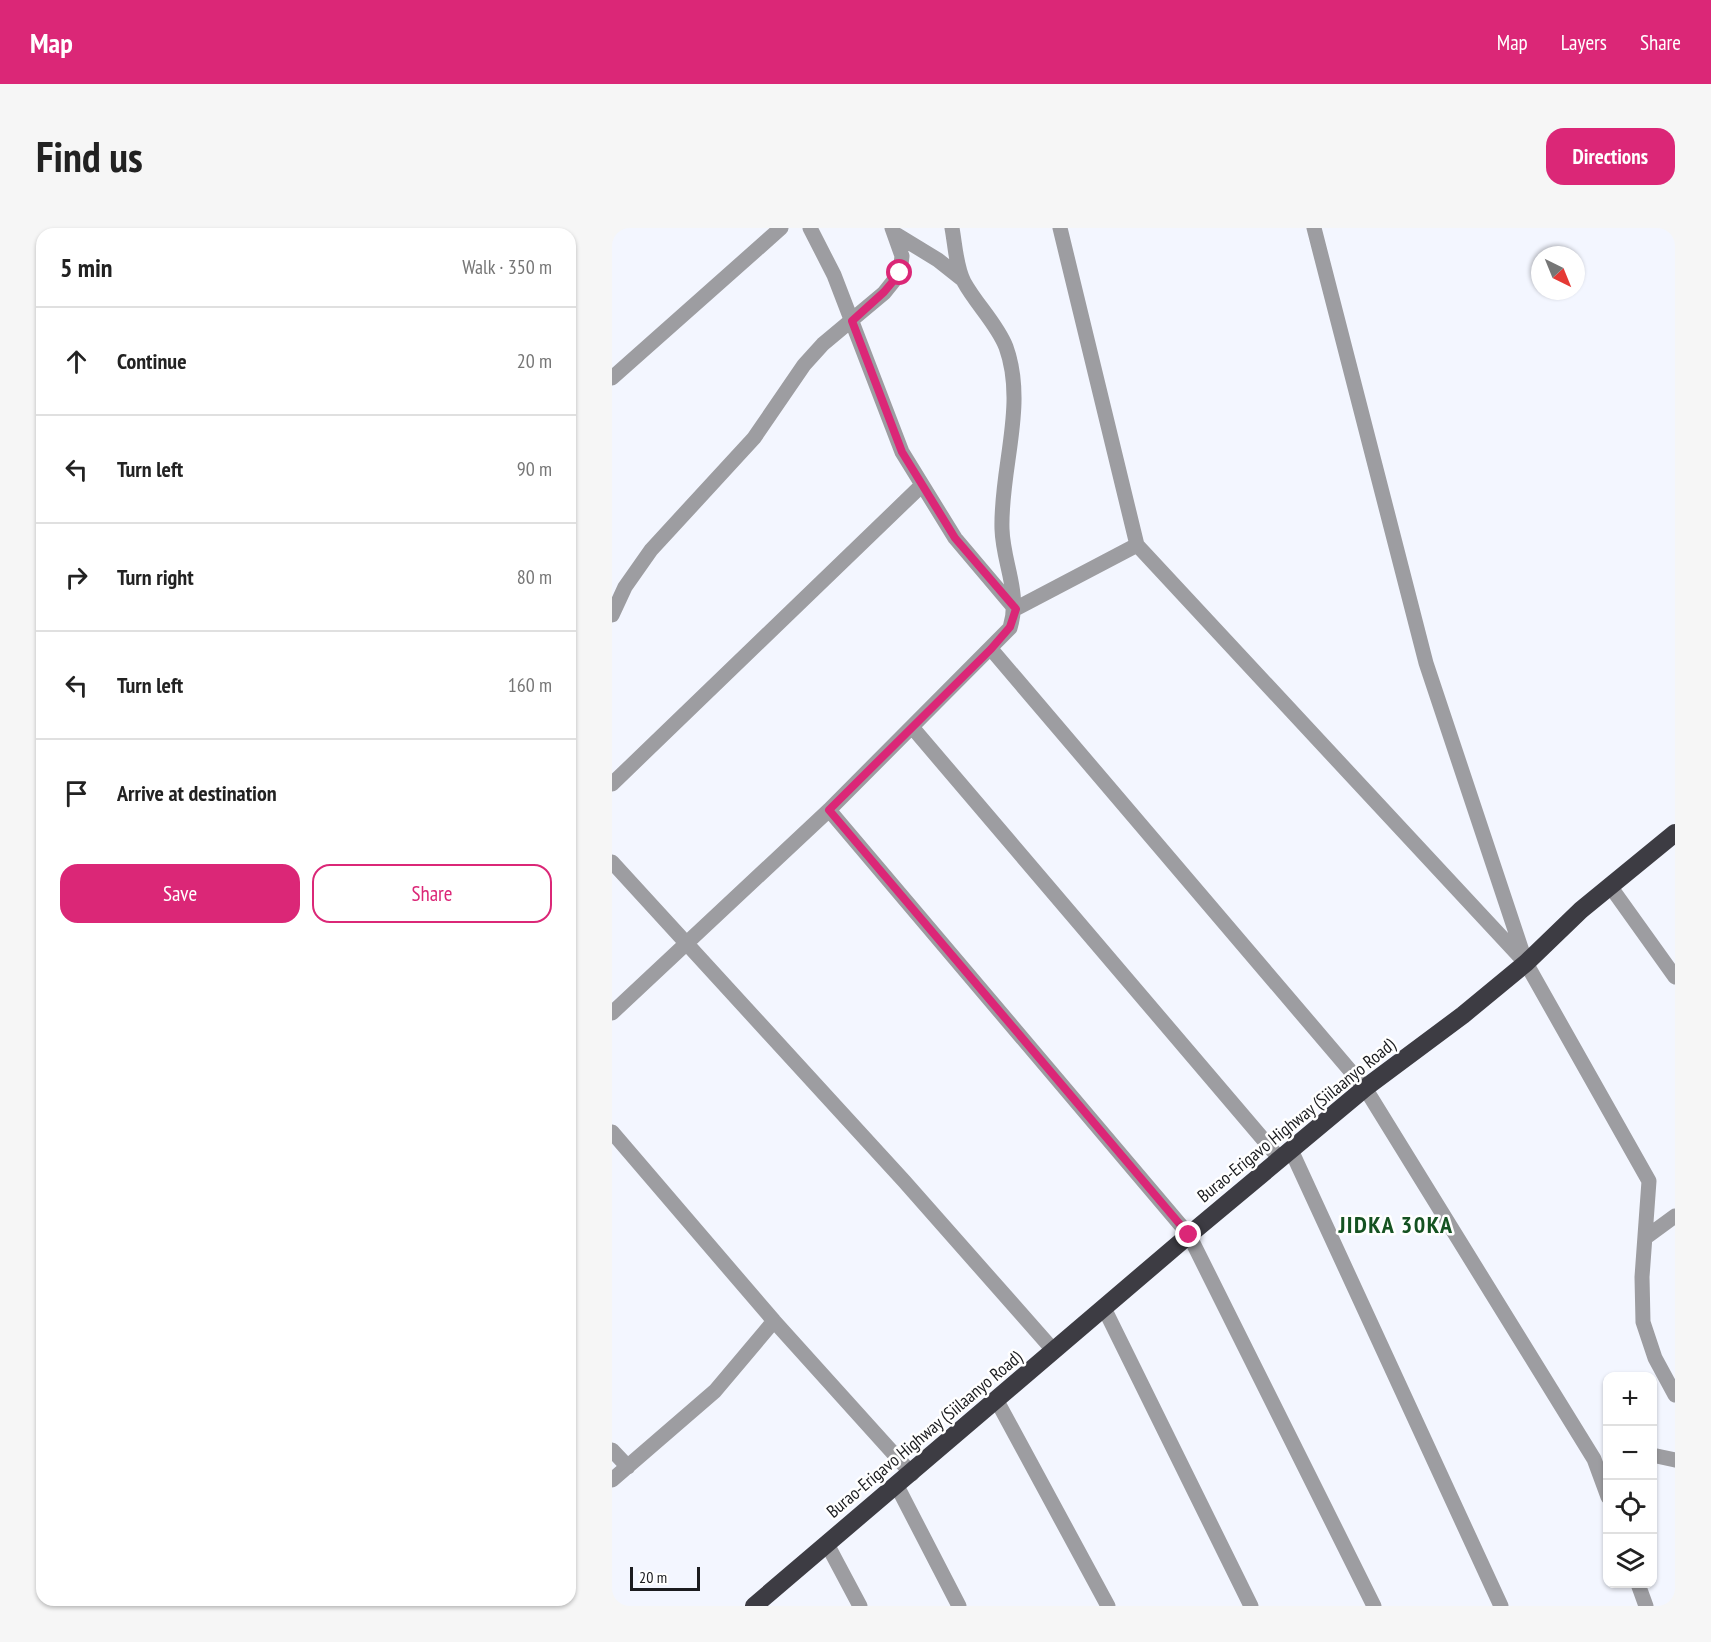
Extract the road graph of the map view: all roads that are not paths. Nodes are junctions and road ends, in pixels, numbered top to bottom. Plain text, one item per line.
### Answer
1 (781, 228) edge
2 (810, 228) edge
3 (952, 228) edge
4 (1060, 228) edge
5 (1314, 228) edge
6 (894, 232) edge
7 (962, 279) junction
8 (852, 321) junction
9 (612, 378) edge
10 (921, 486) junction
11 (1137, 545) junction
12 (1016, 609) junction
13 (612, 615) edge
14 (991, 649) junction
15 (912, 727) junction
16 (612, 784) edge
17 (829, 810) junction
18 (1675, 833) edge
19 (612, 862) edge
20 (1610, 886) junction
21 (686, 943) junction
22 (1526, 963) junction
23 (1675, 977) edge
24 (612, 1013) edge
25 (1365, 1088) junction
26 (612, 1132) edge
27 (1286, 1154) junction
28 (1675, 1216) edge
29 (1189, 1235) junction
30 (1645, 1238) junction
31 (1104, 1308) junction
32 (774, 1321) junction
33 (1054, 1351) junction
34 (1675, 1395) edge
35 (997, 1401) junction
36 (612, 1450) edge
37 (1657, 1456) edge
38 (1601, 1458) edge
39 (1675, 1460) edge
40 (628, 1467) junction
41 (912, 1474) junction
42 (612, 1480) edge
43 (1605, 1480) edge
44 (897, 1486) junction
45 (827, 1544) junction
46 (1639, 1588) edge
47 (754, 1606) edge
48 (860, 1606) edge
49 (959, 1606) edge
50 (1108, 1606) edge
51 (1251, 1606) edge
52 (1374, 1606) edge
53 (1501, 1606) edge
54 (1646, 1606) edge

1 - 9 street
2 - 8 street
3 - 7 street
4 - 11 street
5 - 22 street
6 - 7 street
6 - 8 street
7 - 12 street
8 - 10 street
8 - 13 street
10 - 12 street
10 - 16 street
11 - 12 street
11 - 22 street
12 - 14 street
14 - 15 street
14 - 25 street
15 - 17 street
15 - 27 street
17 - 21 street
17 - 29 street
18 - 20 highway, Burao-Erigavo Highway (Siilaanyo Road)
19 - 21 street
20 - 22 highway, Burao-Erigavo Highway (Siilaanyo Road)
20 - 23 street
21 - 24 street
21 - 33 street
22 - 25 highway, Burao-Erigavo Highway (Siilaanyo Road)
22 - 30 street
25 - 27 highway, Burao-Erigavo Highway (Siilaanyo Road)
25 - 38 street
26 - 32 street
27 - 29 highway, Burao-Erigavo Highway (Siilaanyo Road)
27 - 53 street
28 - 30 street
29 - 31 highway, Burao-Erigavo Highway (Siilaanyo Road)
29 - 52 street
30 - 34 street
31 - 33 highway, Burao-Erigavo Highway (Siilaanyo Road)
31 - 51 street
32 - 40 street
32 - 41 street
33 - 35 highway, Burao-Erigavo Highway (Siilaanyo Road)
35 - 41 highway, Burao-Erigavo Highway (Siilaanyo Road)
35 - 50 street
36 - 40 street
37 - 39 street
38 - 43 street
40 - 42 street
41 - 44 highway, Burao-Erigavo Highway (Siilaanyo Road)
44 - 45 highway, Burao-Erigavo Highway (Siilaanyo Road)
44 - 49 street
45 - 47 highway, Burao-Erigavo Highway (Siilaanyo Road)
45 - 48 street
46 - 54 street

